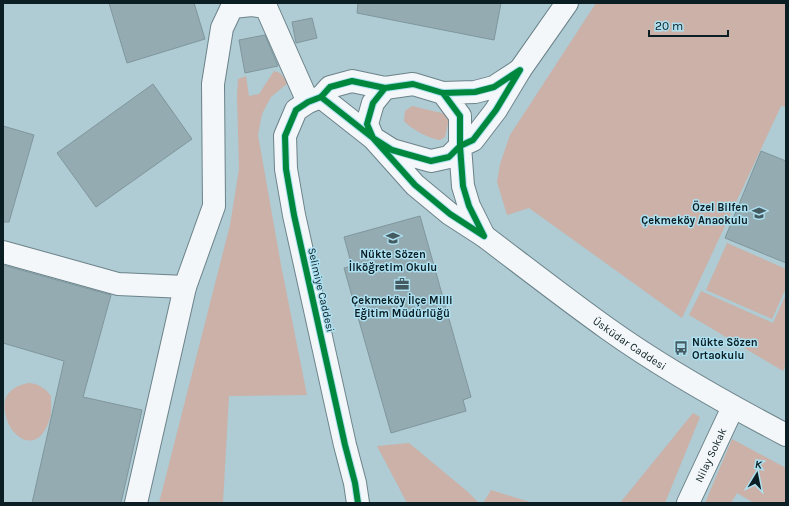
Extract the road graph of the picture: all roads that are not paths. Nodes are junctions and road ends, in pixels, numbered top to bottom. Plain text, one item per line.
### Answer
1 (567, 3) edge
2 (252, 4) edge
3 (520, 70) junction
4 (386, 88) junction
5 (443, 93) junction
6 (315, 100) junction
7 (373, 138) junction
8 (460, 146) junction
9 (484, 236) junction
10 (3, 252) edge
11 (185, 287) junction
12 (733, 407) junction
13 (784, 428) edge
14 (357, 493) edge
15 (136, 503) edge
16 (374, 503) edge
17 (688, 503) edge

1 - 3 street
2 - 6 street
2 - 11 street
3 - 5 street
3 - 8 street
4 - 5 street
4 - 6 street, Selimiye Caddesi
4 - 7 street
5 - 8 street
6 - 7 street
6 - 14 street, Selimiye Caddesi
7 - 8 street
7 - 9 street, Üsküdar Caddesi
8 - 9 street
9 - 12 street, Üsküdar Caddesi
10 - 11 street
11 - 15 street
12 - 13 street, Üsküdar Caddesi
12 - 17 street, Nilay Sokak
14 - 16 street

